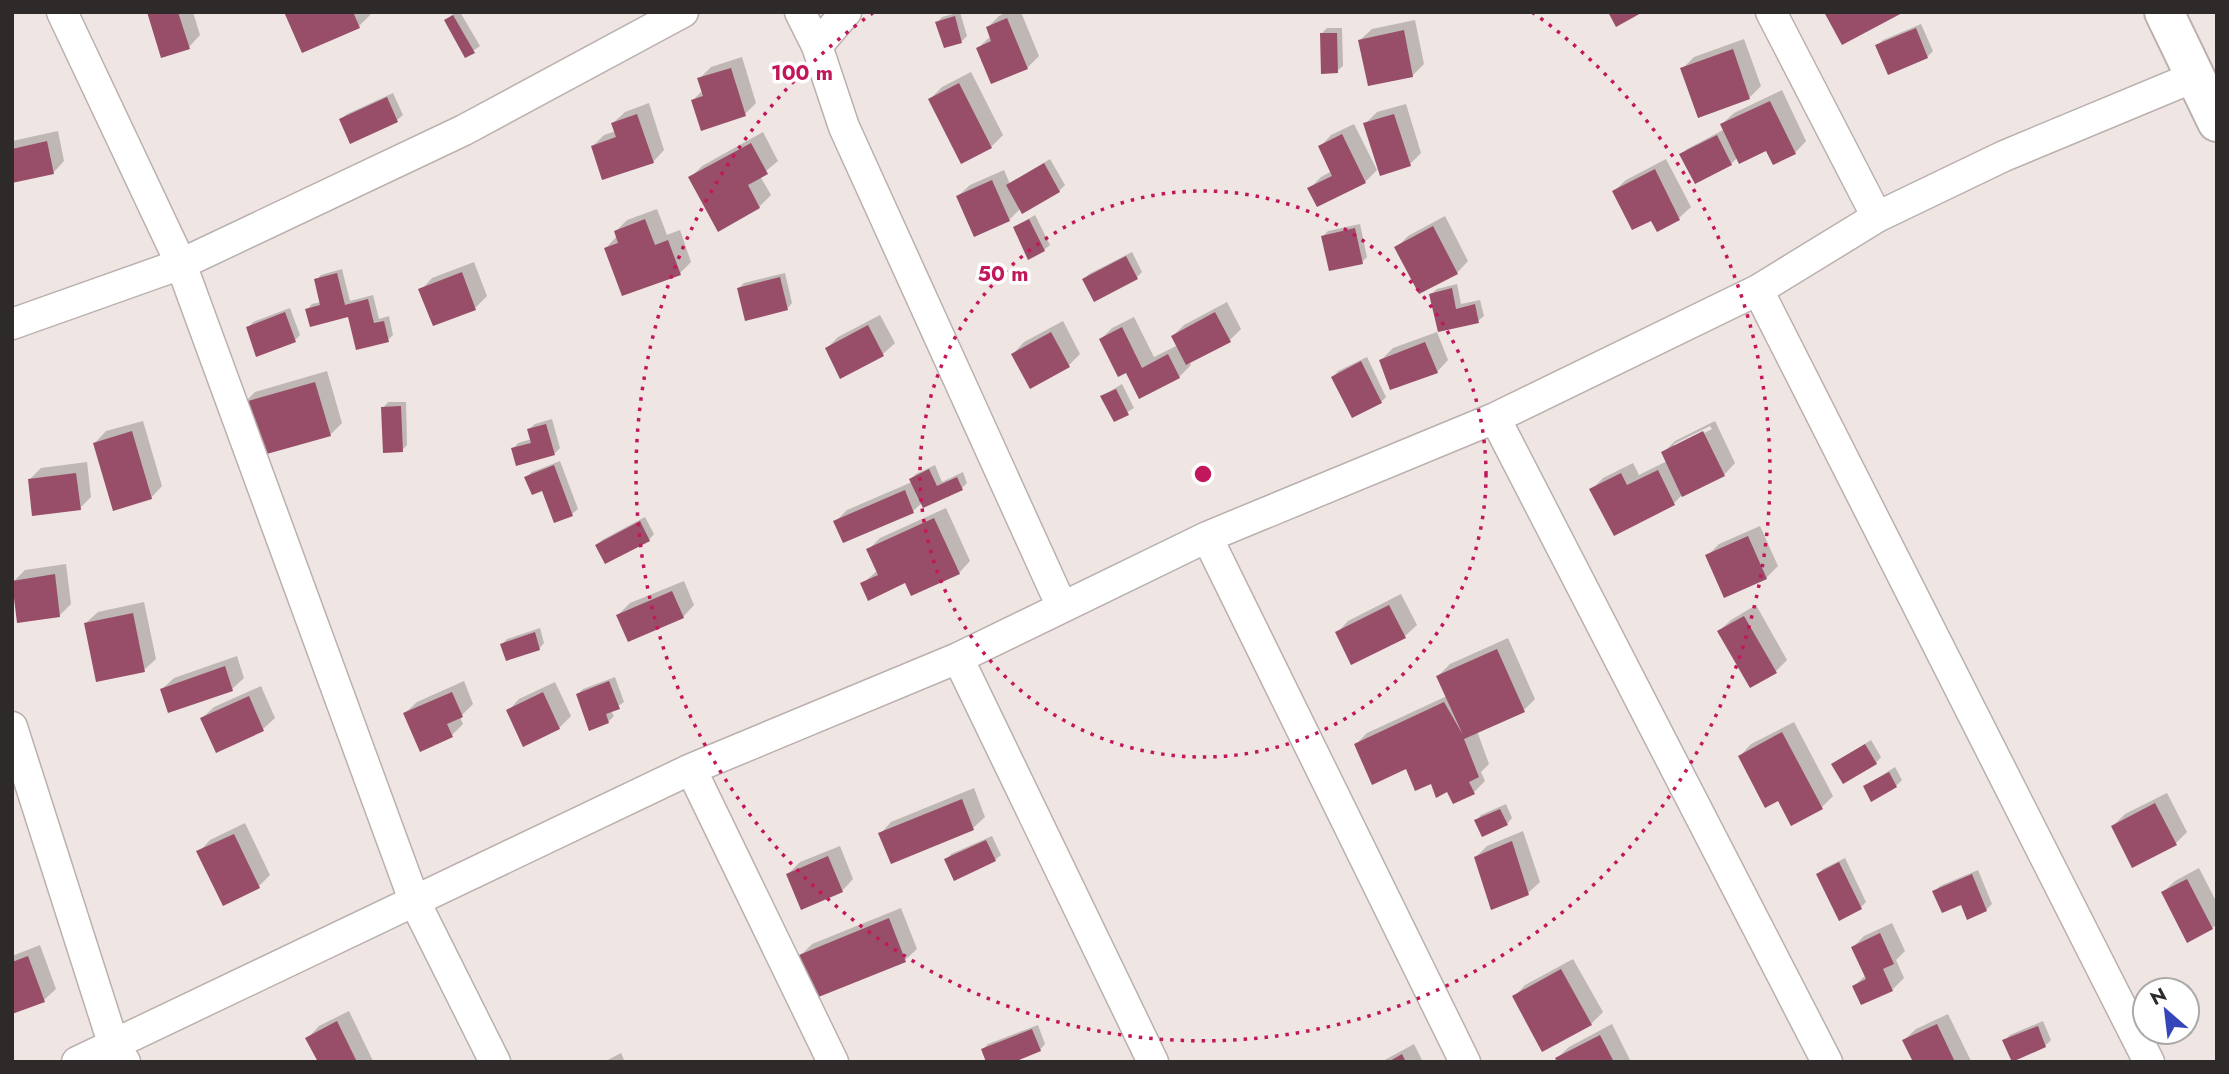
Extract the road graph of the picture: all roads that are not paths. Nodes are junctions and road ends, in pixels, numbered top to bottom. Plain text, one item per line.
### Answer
1 (62, 12) edge
2 (683, 12) edge
3 (800, 12) edge
4 (846, 12) edge
5 (1771, 12) edge
6 (2164, 12) edge
7 (817, 46) junction
8 (2194, 77) junction
9 (2217, 122) edge
10 (1877, 217) junction
11 (180, 264) junction
12 (1758, 290) junction
13 (12, 324) edge
14 (1496, 418) junction
15 (1208, 537) junction
16 (1062, 607) junction
17 (958, 658) junction
18 (12, 727) edge
19 (691, 769) junction
20 (414, 900) junction
21 (119, 1053) edge
22 (77, 1062) edge
23 (495, 1062) edge
24 (833, 1062) edge
25 (1153, 1062) edge
26 (1465, 1062) edge
27 (1827, 1062) edge
28 (2149, 1062) edge

1 - 11 street
2 - 11 street
3 - 7 street
4 - 7 street
5 - 10 street
6 - 8 street
7 - 16 street
8 - 9 street
8 - 10 street
10 - 12 street
11 - 13 street
11 - 20 street
12 - 14 street
12 - 28 street
14 - 15 street
14 - 27 street
15 - 16 street
15 - 26 street
16 - 17 street
17 - 19 street
17 - 25 street
18 - 21 street
19 - 20 street
19 - 24 street
20 - 21 street
20 - 23 street
21 - 22 street

